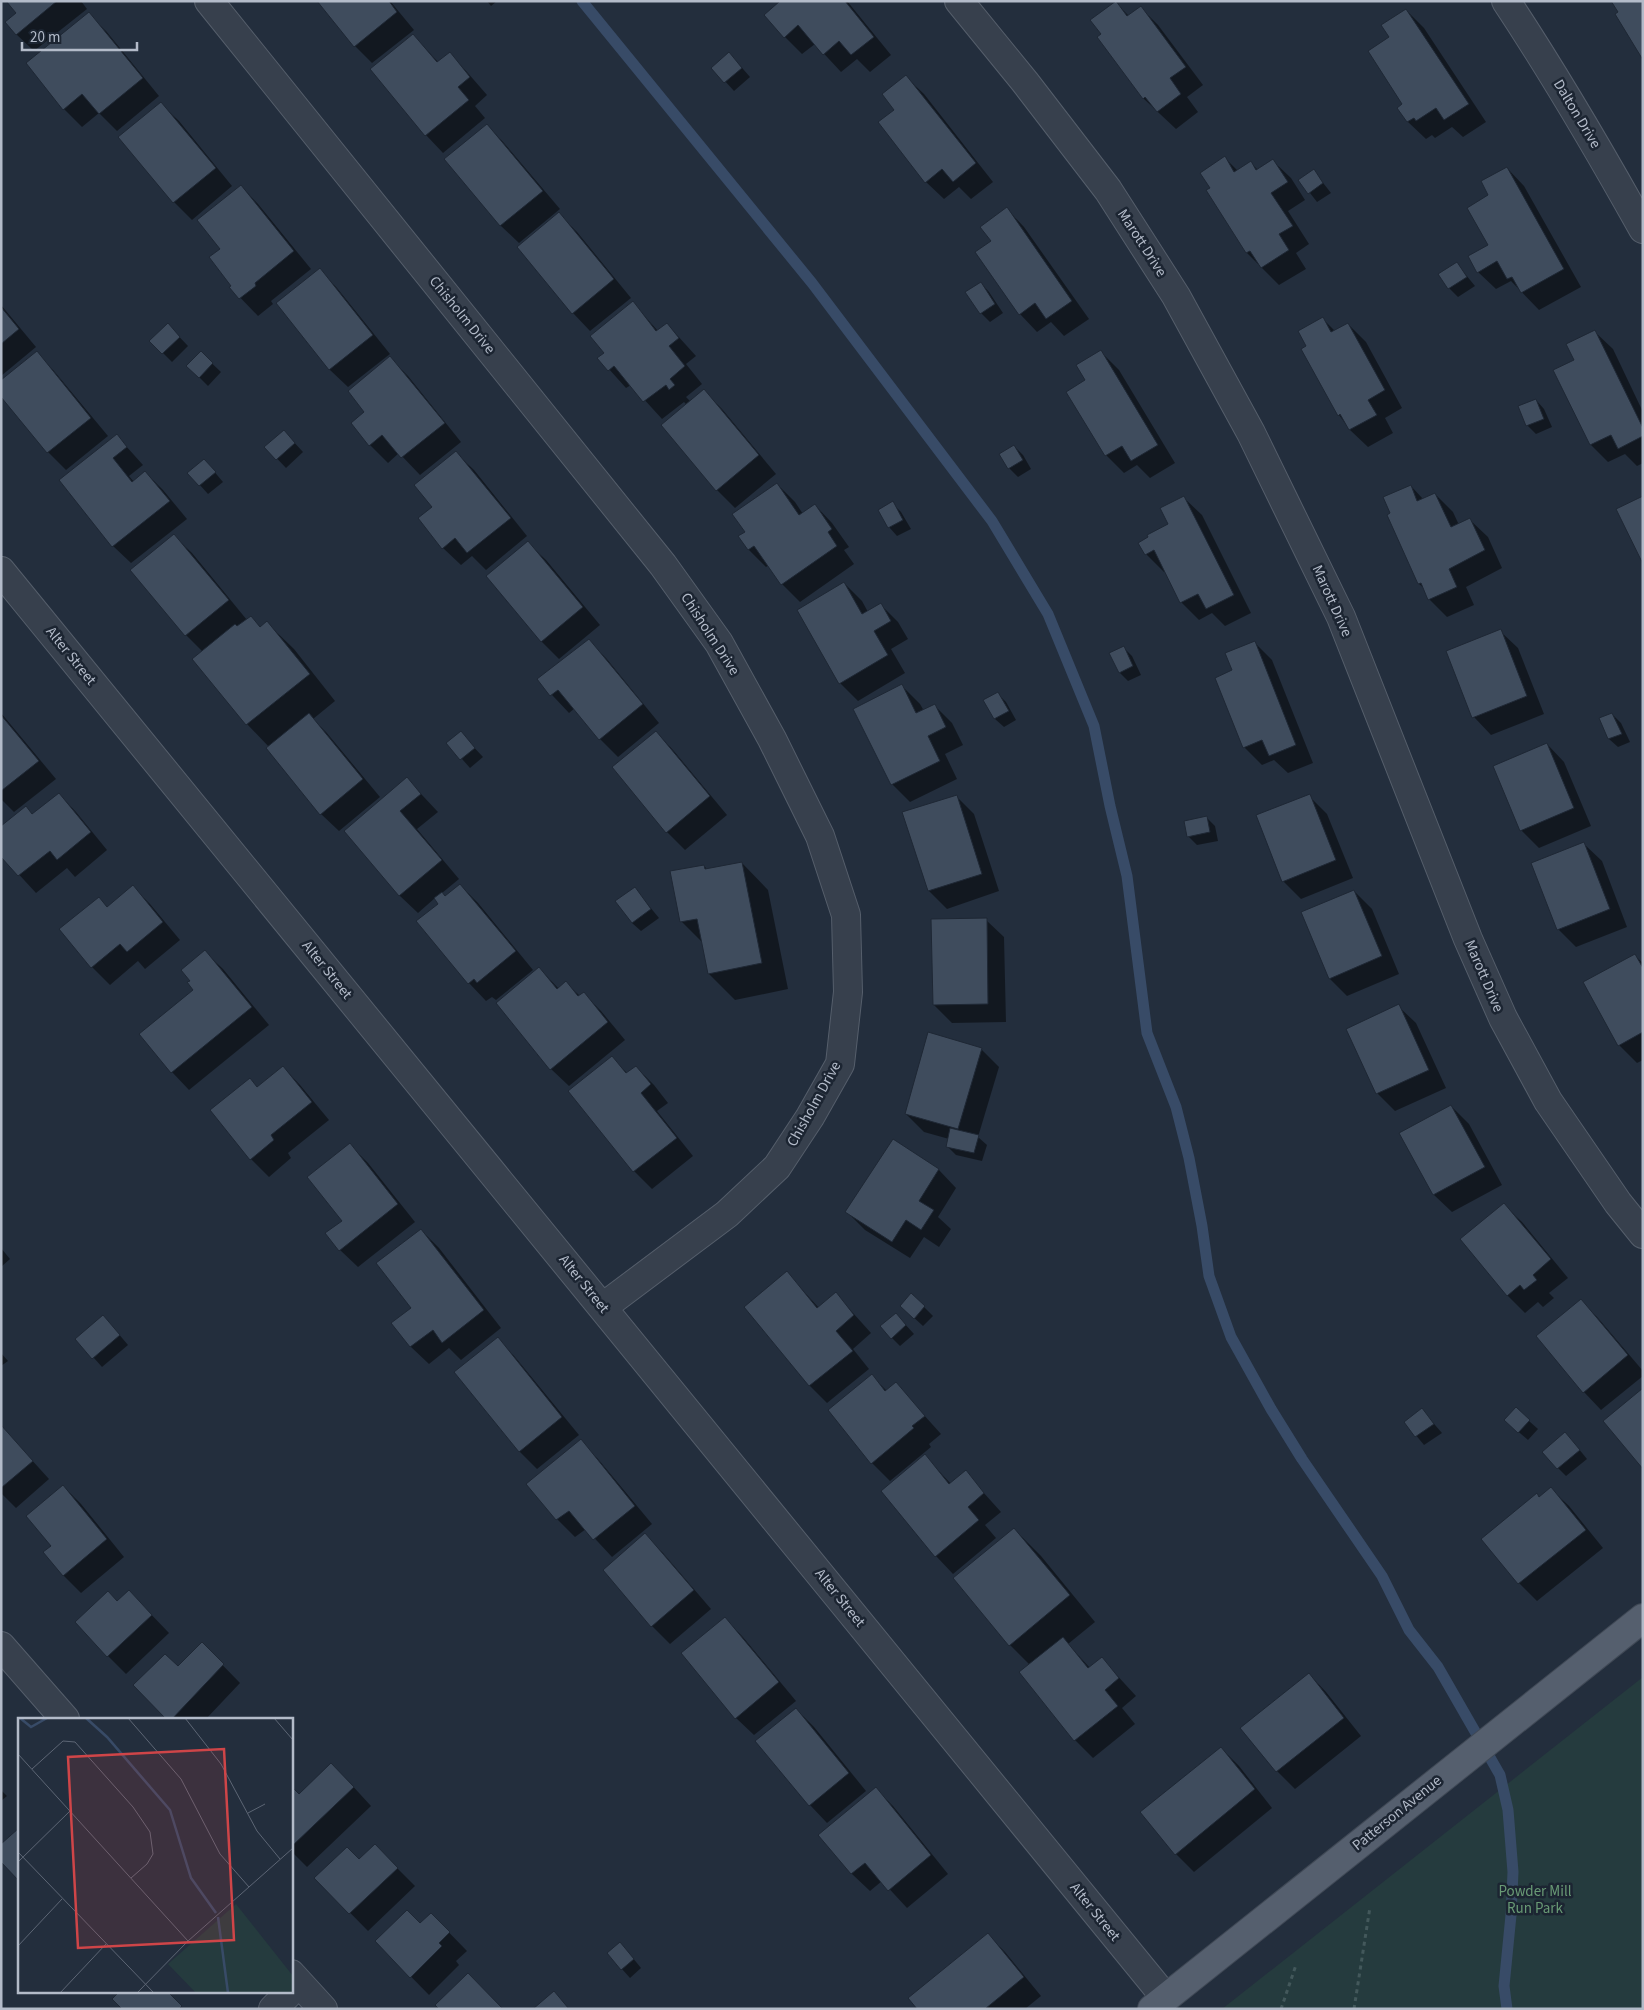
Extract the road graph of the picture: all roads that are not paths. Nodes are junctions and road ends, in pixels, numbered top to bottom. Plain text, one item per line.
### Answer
1 (209, 1) edge
2 (959, 1) edge
3 (1506, 1) edge
4 (1643, 230) edge
5 (1, 570) edge
6 (1643, 1234) edge
7 (603, 1308) junction
8 (1643, 1618) edge
9 (1, 1646) edge
10 (65, 1718) edge
11 (293, 1985) edge
12 (287, 1992) edge
13 (1159, 2003) edge
14 (273, 2009) edge
15 (323, 2009) edge

1 - 7 street, Chisholm Drive
2 - 6 street, Marott Drive
3 - 4 street, Dalton Drive
5 - 7 street, Alter Street
7 - 13 street, Alter Street
8 - 13 main road, Patterson Avenue
9 - 10 street
11 - 15 street
12 - 14 street

